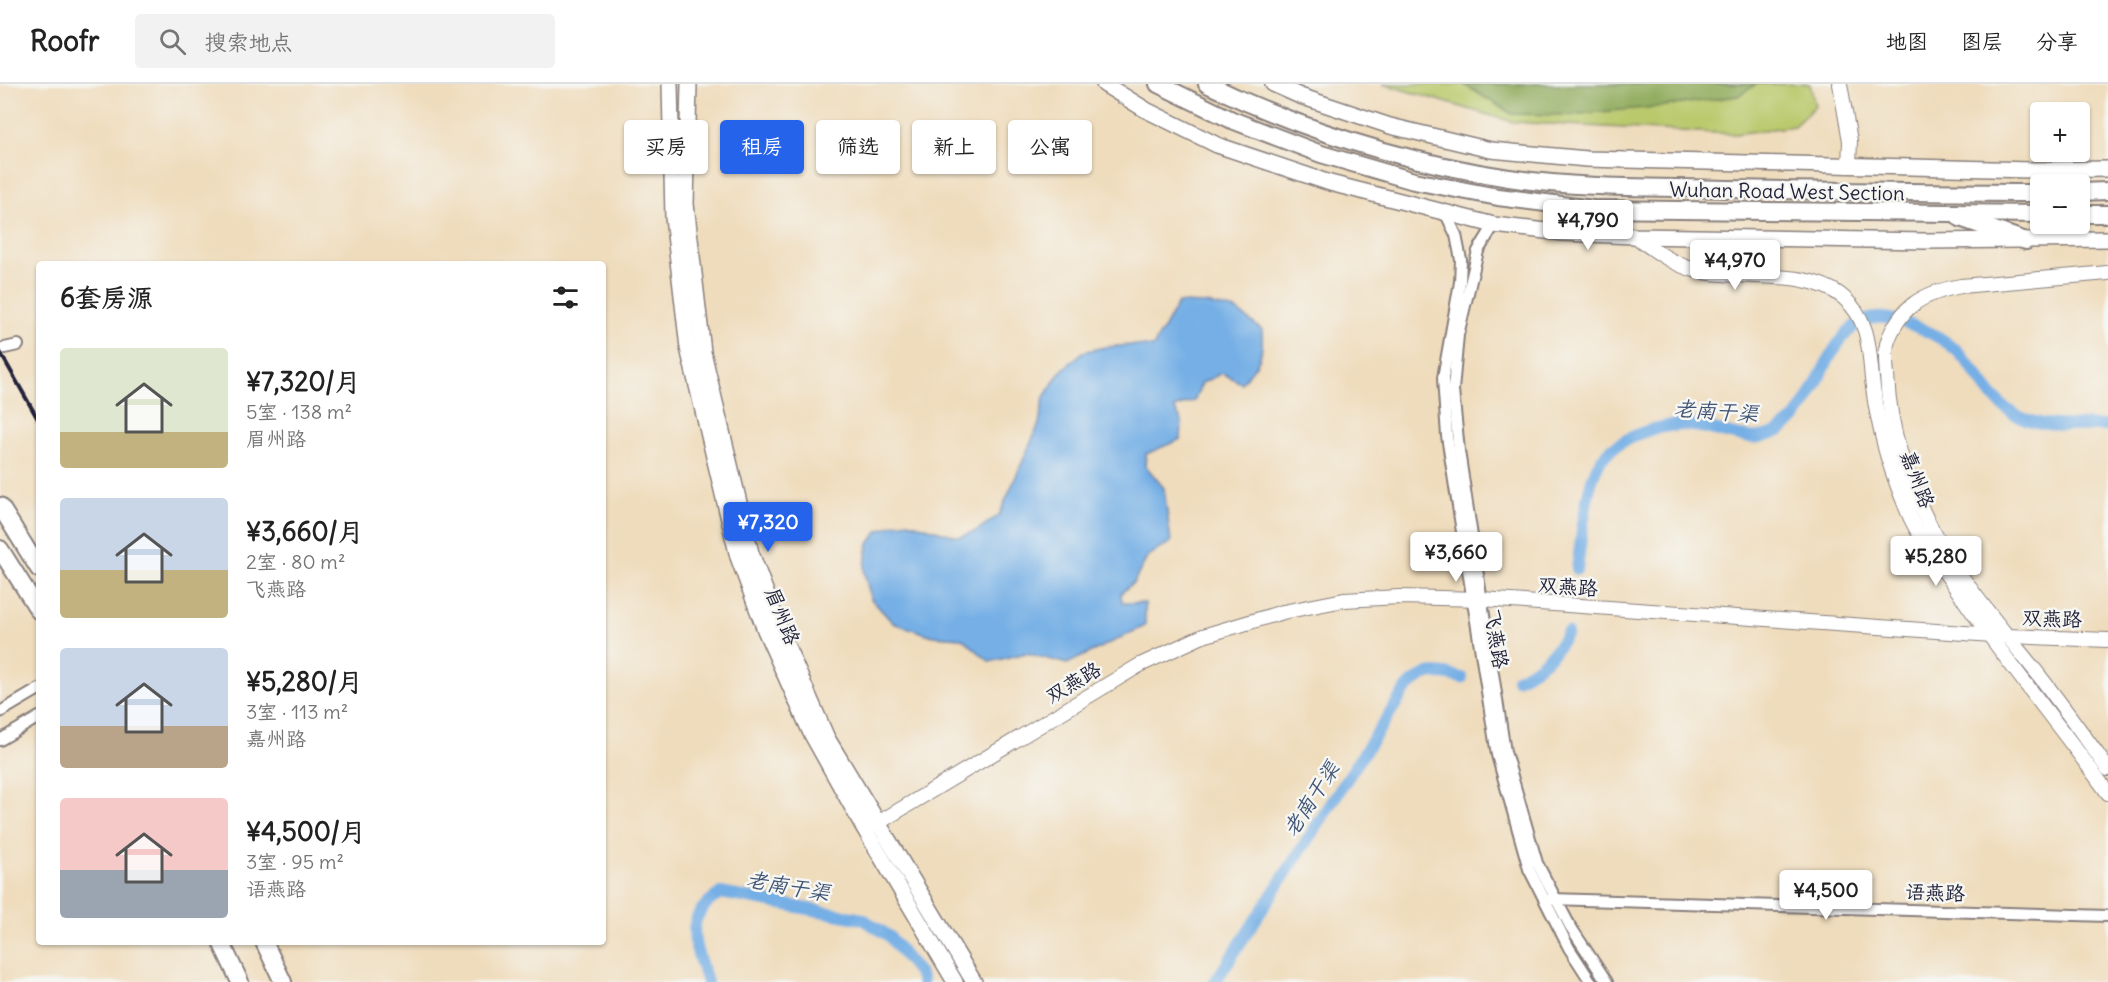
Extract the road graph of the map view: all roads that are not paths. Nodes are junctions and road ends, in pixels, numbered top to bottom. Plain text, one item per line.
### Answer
1 (670, 84) edge
2 (689, 84) edge
3 (1104, 84) edge
4 (1158, 84) edge
5 (1207, 84) edge
6 (1273, 84) edge
7 (1840, 84) edge
8 (1849, 166) junction
9 (2108, 169) edge
10 (2108, 190) edge
11 (2090, 191) edge
12 (2030, 193) edge
13 (1446, 214) junction
14 (1948, 214) junction
15 (2030, 214) edge
16 (2090, 214) edge
17 (2108, 214) edge
18 (1494, 225) junction
19 (1635, 236) junction
20 (2108, 239) edge
21 (2026, 241) junction
22 (2108, 273) edge
23 (18, 345) dead end
24 (0, 349) edge
25 (0, 507) edge
26 (0, 549) edge
27 (36, 564) edge
28 (1477, 599) junction
29 (36, 606) edge
30 (1987, 634) junction
31 (2007, 636) junction
32 (2108, 640) edge
33 (36, 691) edge
34 (0, 711) edge
35 (36, 719) edge
36 (0, 740) edge
37 (2108, 769) edge
38 (2108, 793) edge
39 (871, 826) junction
40 (1550, 899) junction
41 (2108, 916) edge
42 (222, 945) edge
43 (265, 945) edge
44 (240, 982) edge
45 (283, 982) edge
46 (955, 982) edge
47 (974, 982) edge
48 (1591, 982) edge
49 (1607, 982) edge

1 - 39 main road, 眉州路
2 - 39 main road
3 - 13 main road
4 - 14 highway, Wuhan Road West Section
5 - 12 highway, Wuhan Road West Section
6 - 8 main road
7 - 8 street
8 - 9 main road
10 - 11 highway
13 - 18 main road
13 - 28 street, 飞燕路
14 - 15 highway, Wuhan Road West Section
14 - 21 highway
16 - 17 highway
18 - 19 main road
18 - 28 street, 飞燕路
19 - 21 main road
19 - 30 street, 嘉州路
20 - 21 main road
22 - 31 street
23 - 24 street
25 - 27 highway
26 - 29 highway
28 - 30 street, 双燕路
28 - 39 street, 双燕路
28 - 40 street, 飞燕路
30 - 31 street, 双燕路
30 - 38 street, 嘉州路
31 - 32 street, 双燕路
31 - 37 street
33 - 34 street
35 - 36 street
39 - 46 main road, 眉州路
39 - 47 main road
40 - 41 street, 语燕路
40 - 48 street, 飞燕路
40 - 49 street, 飞燕路
42 - 44 highway
43 - 45 highway

